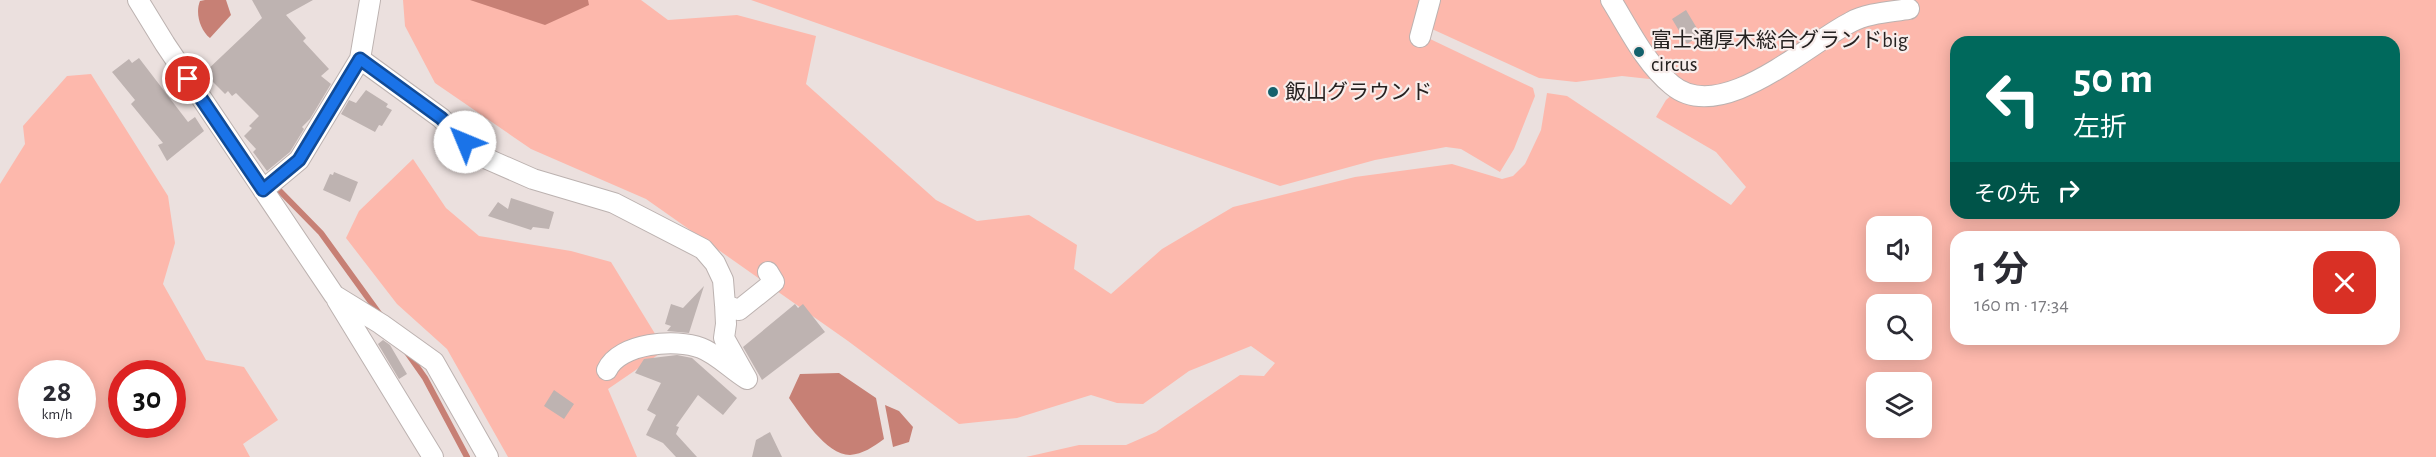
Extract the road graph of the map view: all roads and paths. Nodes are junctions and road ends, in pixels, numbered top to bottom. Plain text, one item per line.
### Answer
1 (138, 0) edge
2 (370, 0) edge
3 (1430, 0) edge
4 (1611, 0) edge
5 (1909, 9) dead end
6 (1420, 37) dead end
7 (360, 59) junction
8 (263, 190) junction
9 (768, 272) dead end
10 (334, 295) junction
11 (725, 303) junction
12 (607, 370) dead end
13 (433, 457) edge
14 (488, 457) edge

1 - 8 street
2 - 7 street
3 - 6 street
4 - 5 street
7 - 8 street
7 - 11 street
8 - 10 street
9 - 11 street
10 - 13 street
10 - 14 street
11 - 12 street

